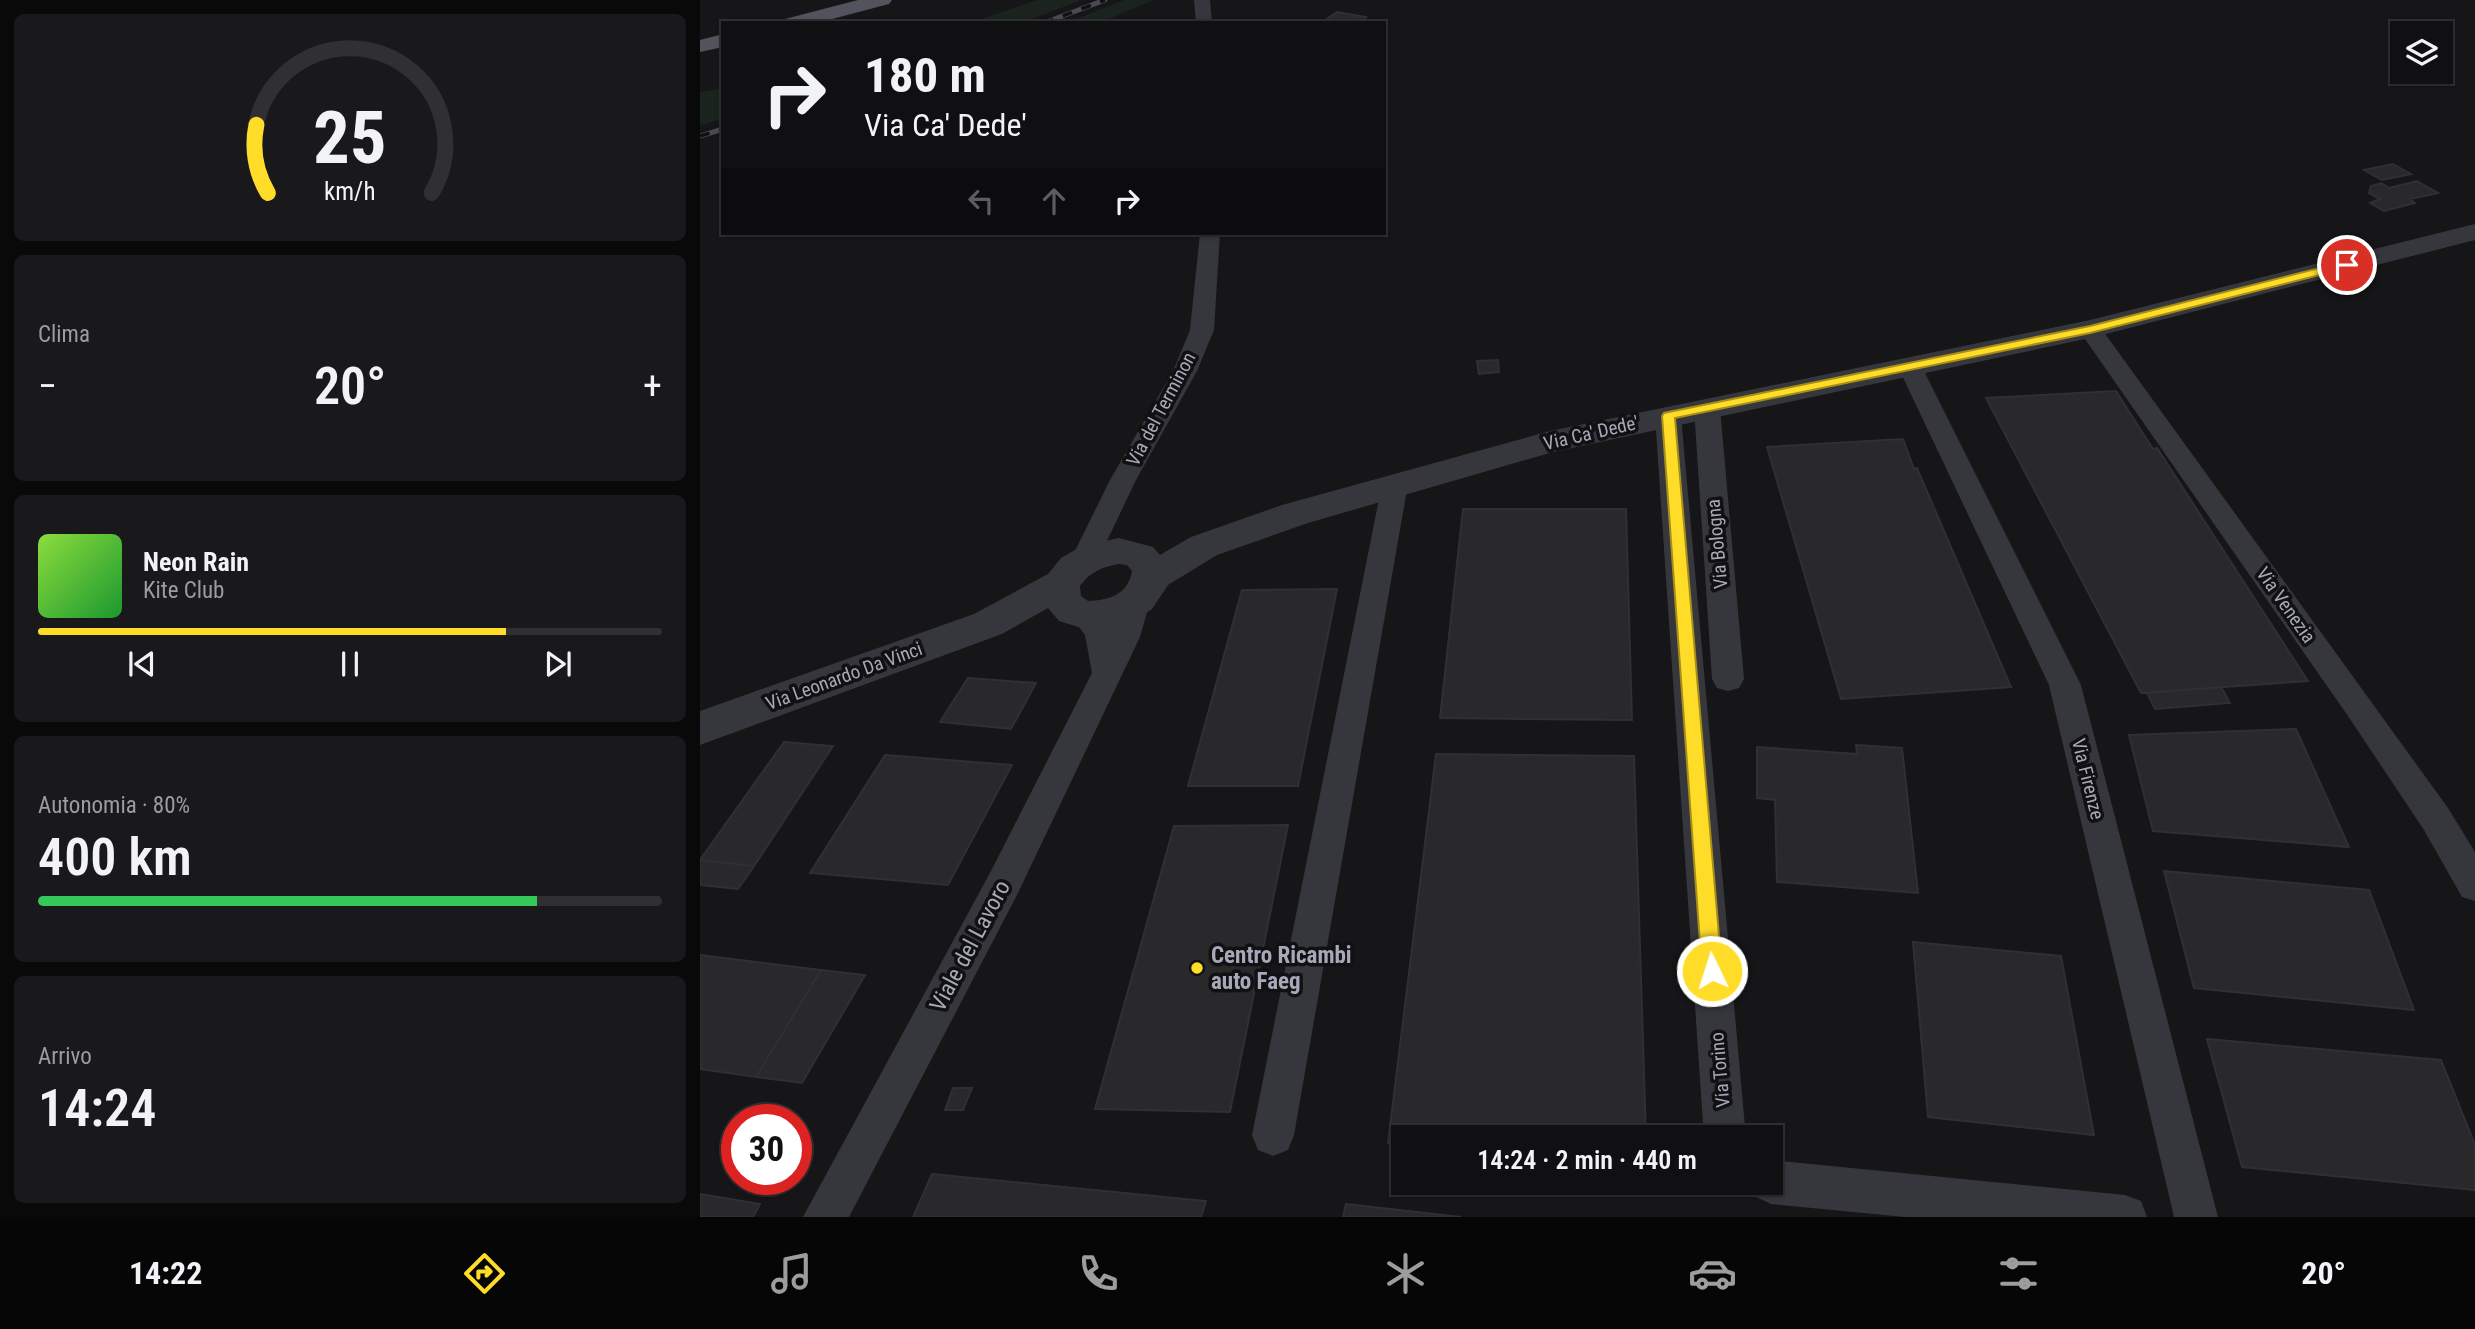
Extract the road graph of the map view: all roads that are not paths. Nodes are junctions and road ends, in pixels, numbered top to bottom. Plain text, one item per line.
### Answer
1 (882, 0) edge
2 (1202, 0) edge
3 (800, 21) edge
4 (1204, 21) edge
5 (721, 41) edge
6 (700, 46) edge
7 (2475, 232) edge
8 (1210, 235) edge
9 (2090, 329) junction
10 (1910, 367) junction
11 (1707, 408) junction
12 (1668, 416) junction
13 (1395, 484) junction
14 (1113, 500) junction
15 (1137, 572) junction
16 (1077, 593) junction
17 (1107, 672) junction
18 (1728, 679) dead end
19 (700, 728) edge
20 (2475, 885) edge
21 (1724, 1125) edge
22 (1273, 1135) dead end
23 (1783, 1183) edge
24 (825, 1217) edge
25 (2125, 1217) edge
26 (2196, 1217) edge

1 - 3 main road
2 - 4 street
5 - 6 main road
7 - 9 street, Via Ca' Dede'
8 - 14 street, Via del Terminon
9 - 10 street, Via Ca' Dede'
9 - 20 street, Via Venezia
10 - 11 street, Via Ca' Dede'
10 - 26 street, Via Firenze
11 - 12 street, Via Ca' Dede'
11 - 18 street, Via Bologna
12 - 13 street, Via Ca' Dede'
12 - 21 street, Via Torino
13 - 15 street, Via Ca' Dede'
13 - 22 street
14 - 15 street
14 - 16 street, Via del Terminon
15 - 16 street, Via Ca' Dede'
15 - 16 street, Via Ca' Dede'
15 - 17 street, Viale del Lavoro
16 - 17 street
16 - 19 street, Via Leonardo Da Vinci
17 - 24 street, Viale del Lavoro
23 - 25 street

